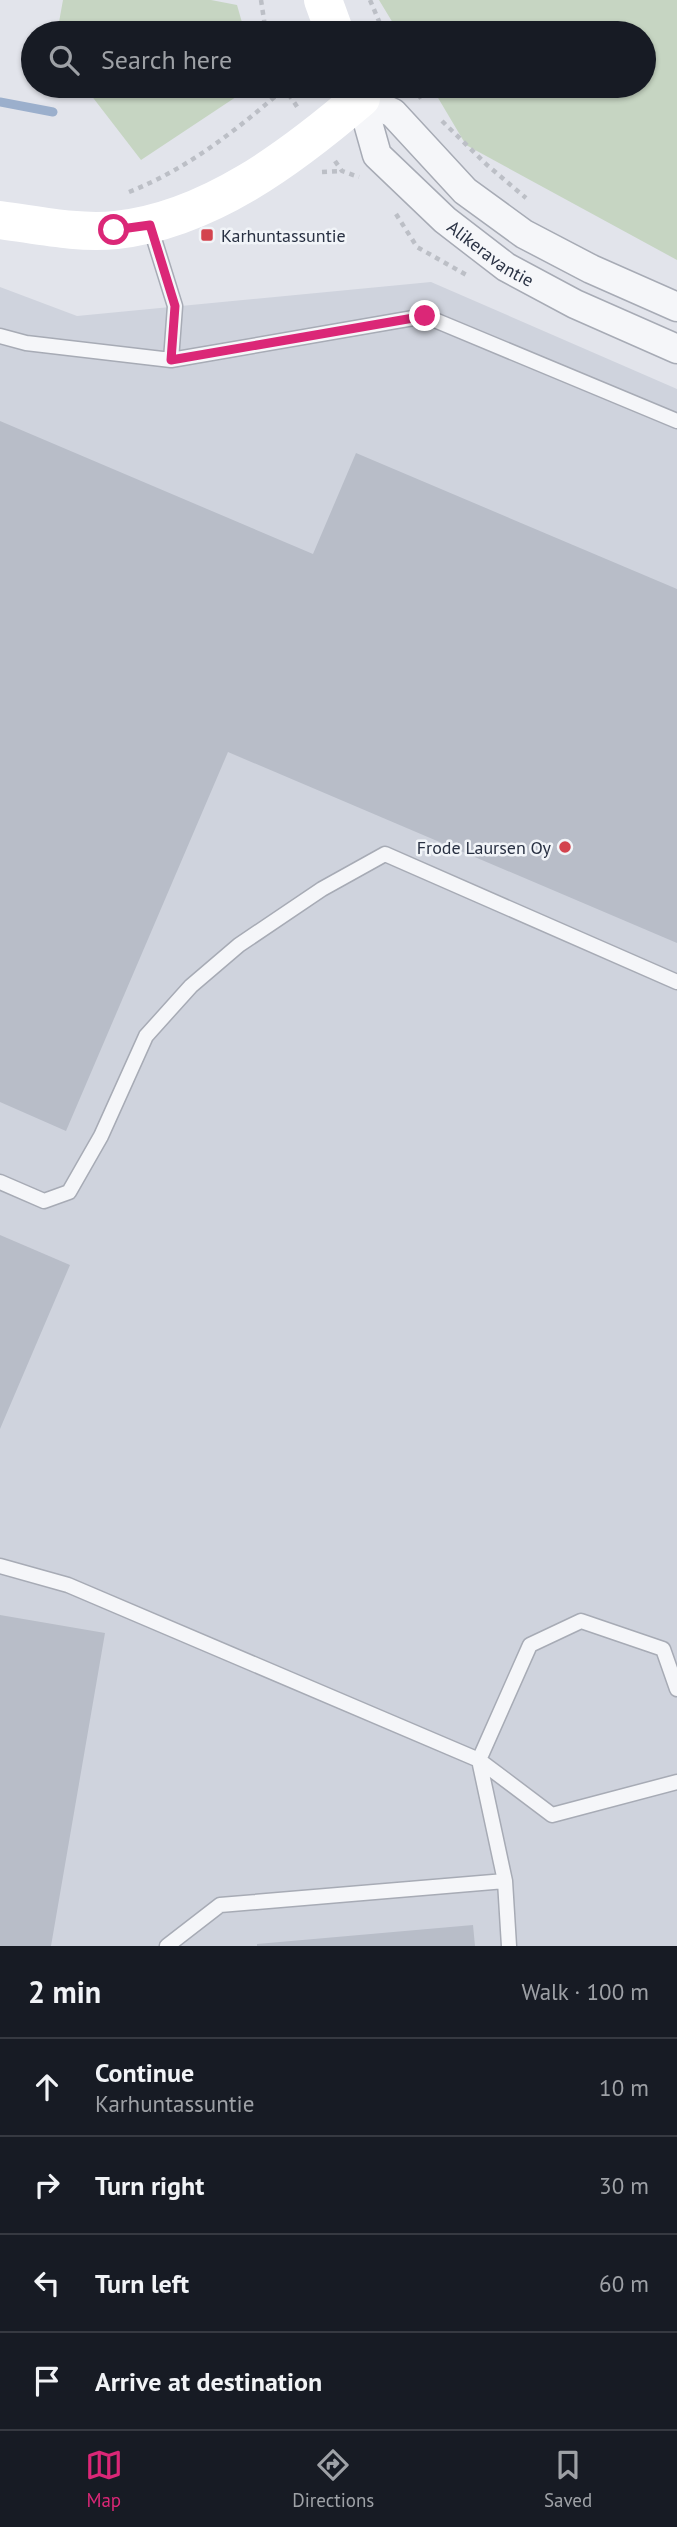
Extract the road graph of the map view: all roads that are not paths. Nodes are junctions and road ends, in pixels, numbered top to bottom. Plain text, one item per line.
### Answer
1 (323, 0) edge
2 (331, 21) edge
3 (353, 98) edge
4 (361, 98) edge
5 (369, 98) edge
6 (0, 220) edge
7 (150, 225) junction
8 (677, 307) edge
9 (0, 336) edge
10 (677, 349) edge
11 (171, 360) junction
12 (677, 421) edge
13 (677, 982) edge
14 (0, 1182) edge
15 (0, 1566) edge
16 (677, 1689) edge
17 (480, 1760) junction
18 (677, 1782) edge
19 (505, 1881) junction
20 (167, 1946) edge
21 (509, 1946) edge

1 - 2 street
3 - 7 street
4 - 10 street, Alikeravantie
5 - 8 street, Alikeravantie
6 - 7 street
7 - 11 lane
9 - 11 lane
11 - 12 lane
13 - 14 lane
15 - 17 lane
16 - 17 lane
17 - 18 lane
17 - 19 lane
19 - 20 lane
19 - 21 lane

